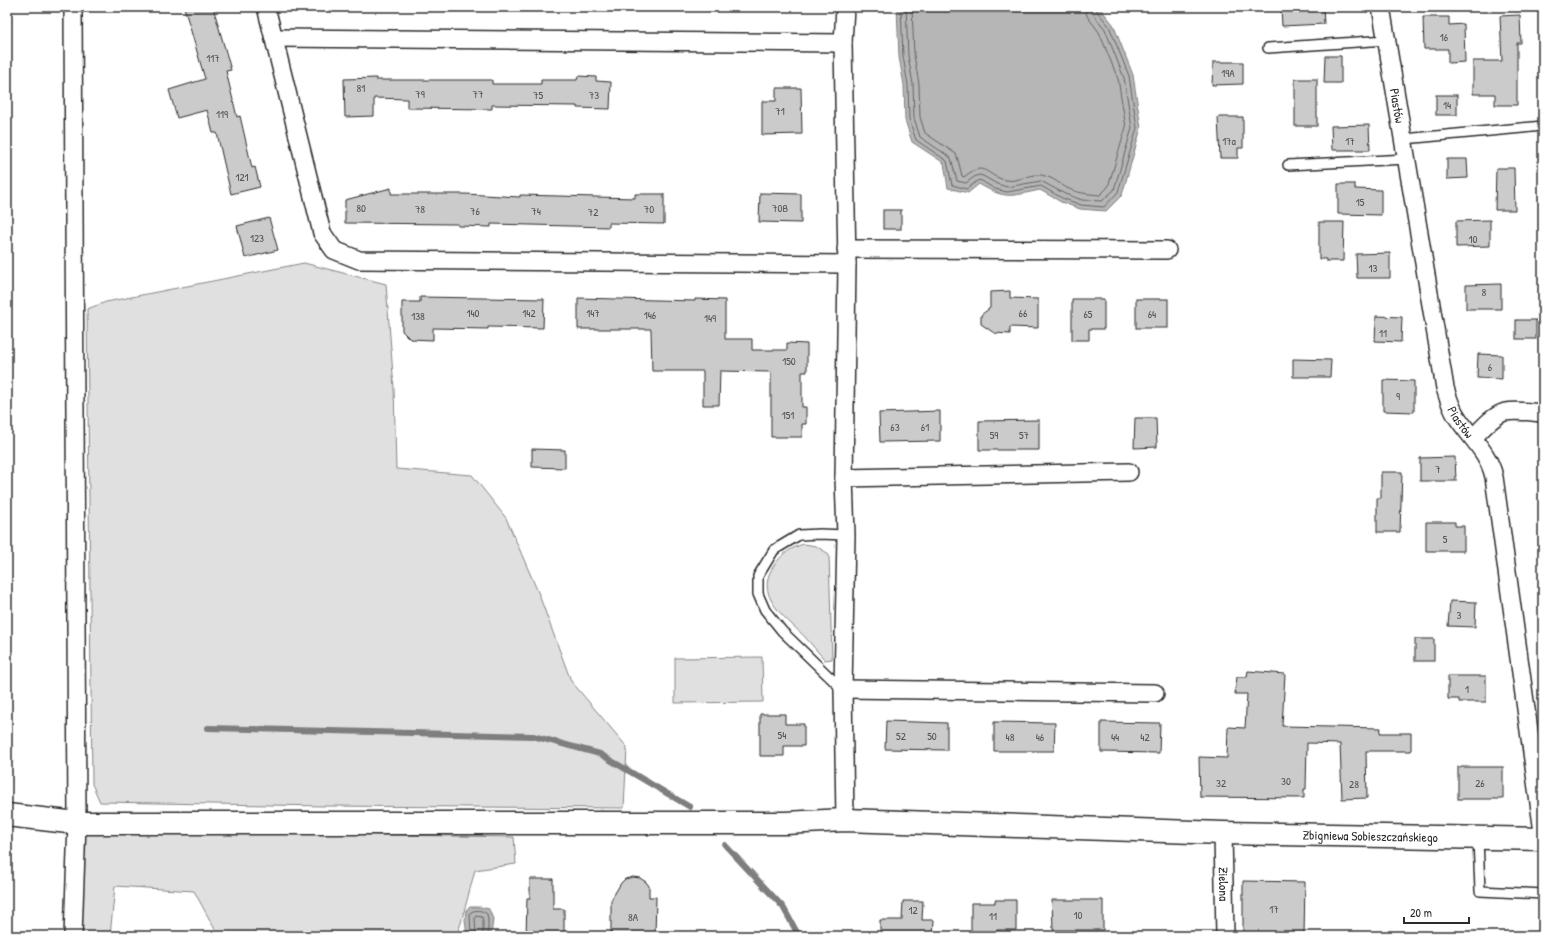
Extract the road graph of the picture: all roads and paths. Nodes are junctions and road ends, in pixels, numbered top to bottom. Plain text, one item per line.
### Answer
1 (73, 7) edge
2 (266, 7) edge
3 (845, 7) edge
4 (1381, 7) edge
5 (274, 38) junction
6 (1387, 40) junction
7 (843, 43) junction
8 (1268, 48) dead end
9 (1543, 126) edge
10 (1404, 140) junction
11 (1407, 159) junction
12 (1288, 165) dead end
13 (1167, 250) dead end
14 (846, 256) junction
15 (1543, 413) edge
16 (1473, 438) junction
17 (1129, 472) dead end
18 (844, 478) junction
19 (846, 536) junction
20 (843, 690) junction
21 (1156, 692) dead end
22 (7, 815) edge
23 (845, 820) junction
24 (77, 823) junction
25 (1543, 832) edge
26 (1223, 833) junction
27 (1478, 837) junction
28 (1543, 839) edge
29 (1543, 894) edge
30 (73, 936) edge
31 (1225, 936) edge

1 - 24 street
2 - 5 street
3 - 7 street
4 - 6 street, Piastów
5 - 7 street
5 - 14 street
6 - 8 lane
6 - 10 street, Piastów
7 - 14 street
9 - 10 lane
10 - 11 street, Piastów
11 - 12 lane
11 - 16 street, Piastów
13 - 14 street
14 - 18 street
15 - 16 street
16 - 25 street, Piastów
17 - 18 street
18 - 19 street
19 - 20 street
19 - 20 lane
20 - 21 street
20 - 23 street
22 - 24 street, Zbigniewa Sobieszczańskiego
23 - 24 street, Zbigniewa Sobieszczańskiego
23 - 26 street, Zbigniewa Sobieszczańskiego
24 - 30 street
26 - 27 street, Zbigniewa Sobieszczańskiego
26 - 31 street, Zielona
27 - 28 street, Zbigniewa Sobieszczańskiego
27 - 29 lane

